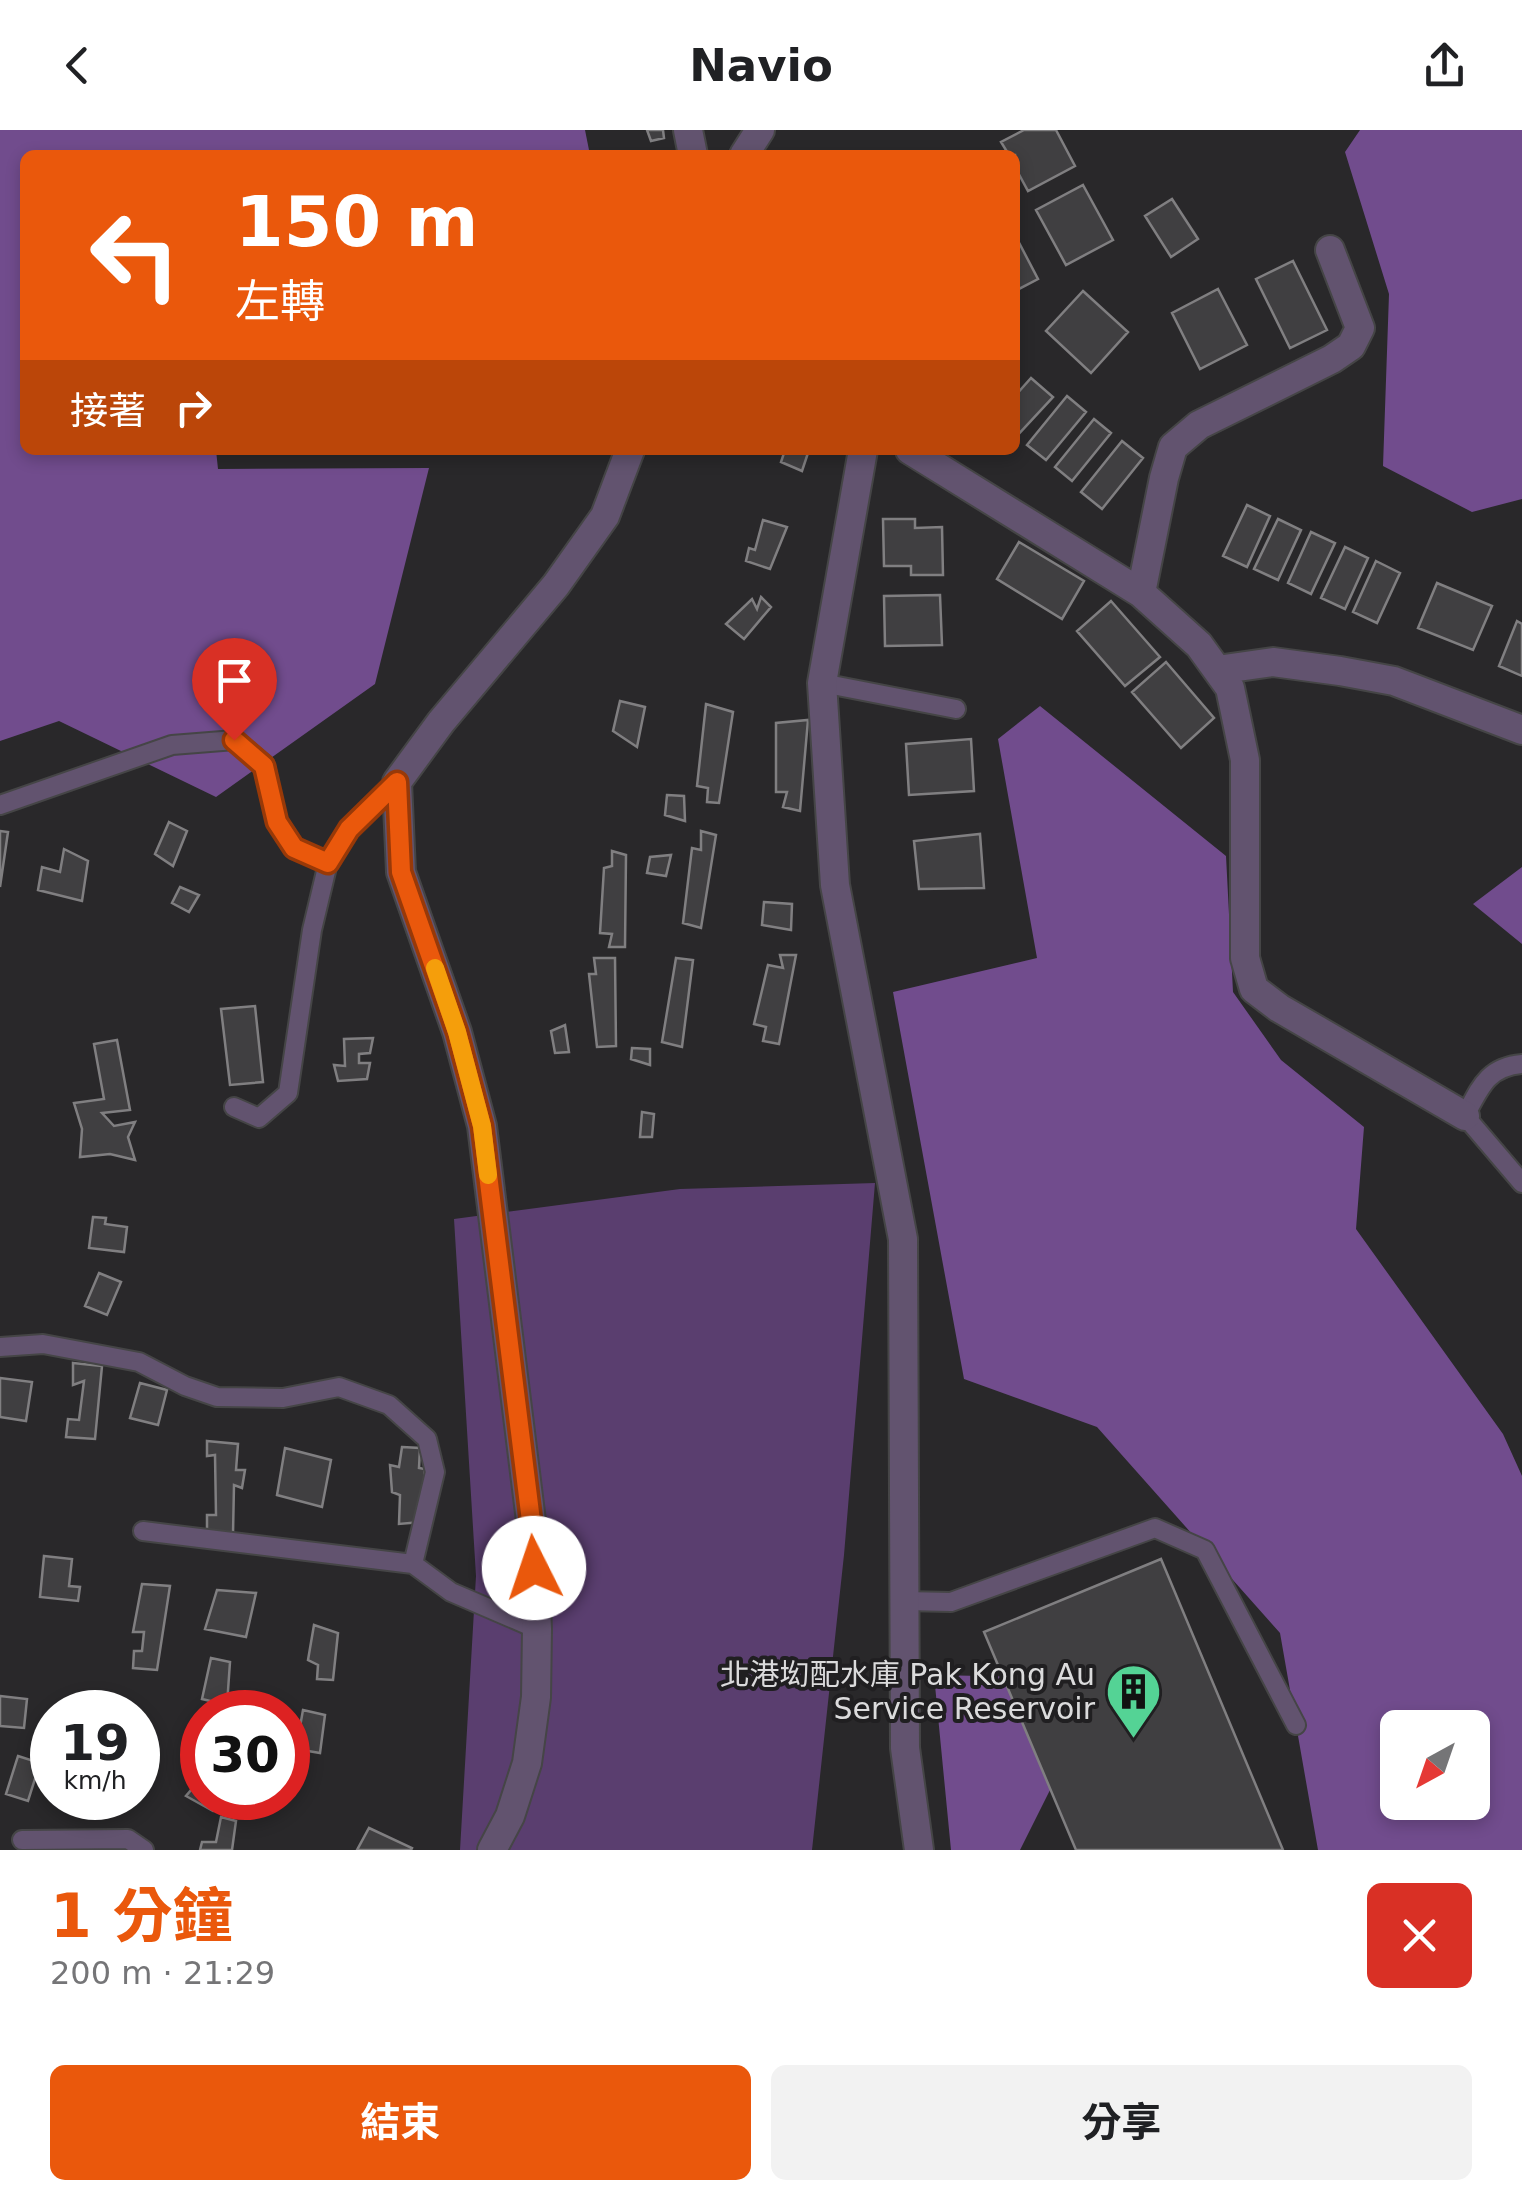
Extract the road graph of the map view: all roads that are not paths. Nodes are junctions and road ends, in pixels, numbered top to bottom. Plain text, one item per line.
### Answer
1 (1330, 250) dead end
2 (628, 455) edge
3 (861, 455) edge
4 (918, 455) edge
5 (1141, 593) junction
6 (1217, 670) junction
7 (822, 683) junction
8 (956, 709) dead end
9 (1522, 730) edge
10 (397, 782) junction
11 (0, 805) edge
12 (328, 863) junction
13 (1522, 1064) edge
14 (234, 1106) dead end
15 (1464, 1116) junction
16 (1522, 1183) edge
17 (0, 1348) edge
18 (143, 1531) dead end
19 (414, 1564) junction
20 (904, 1601) junction
21 (536, 1629) junction
22 (1296, 1725) dead end
23 (22, 1840) dead end
24 (144, 1850) edge
25 (492, 1850) edge
26 (919, 1850) edge

1 - 5 street
2 - 10 street
3 - 7 street
4 - 5 street
5 - 6 street
6 - 9 street
6 - 15 street
7 - 8 lane
7 - 20 street
10 - 12 lane
10 - 21 street
11 - 12 lane
12 - 14 lane
13 - 15 lane
15 - 16 lane
17 - 19 lane
18 - 19 lane
19 - 21 lane
20 - 22 lane
20 - 26 street
21 - 25 street
23 - 24 lane

